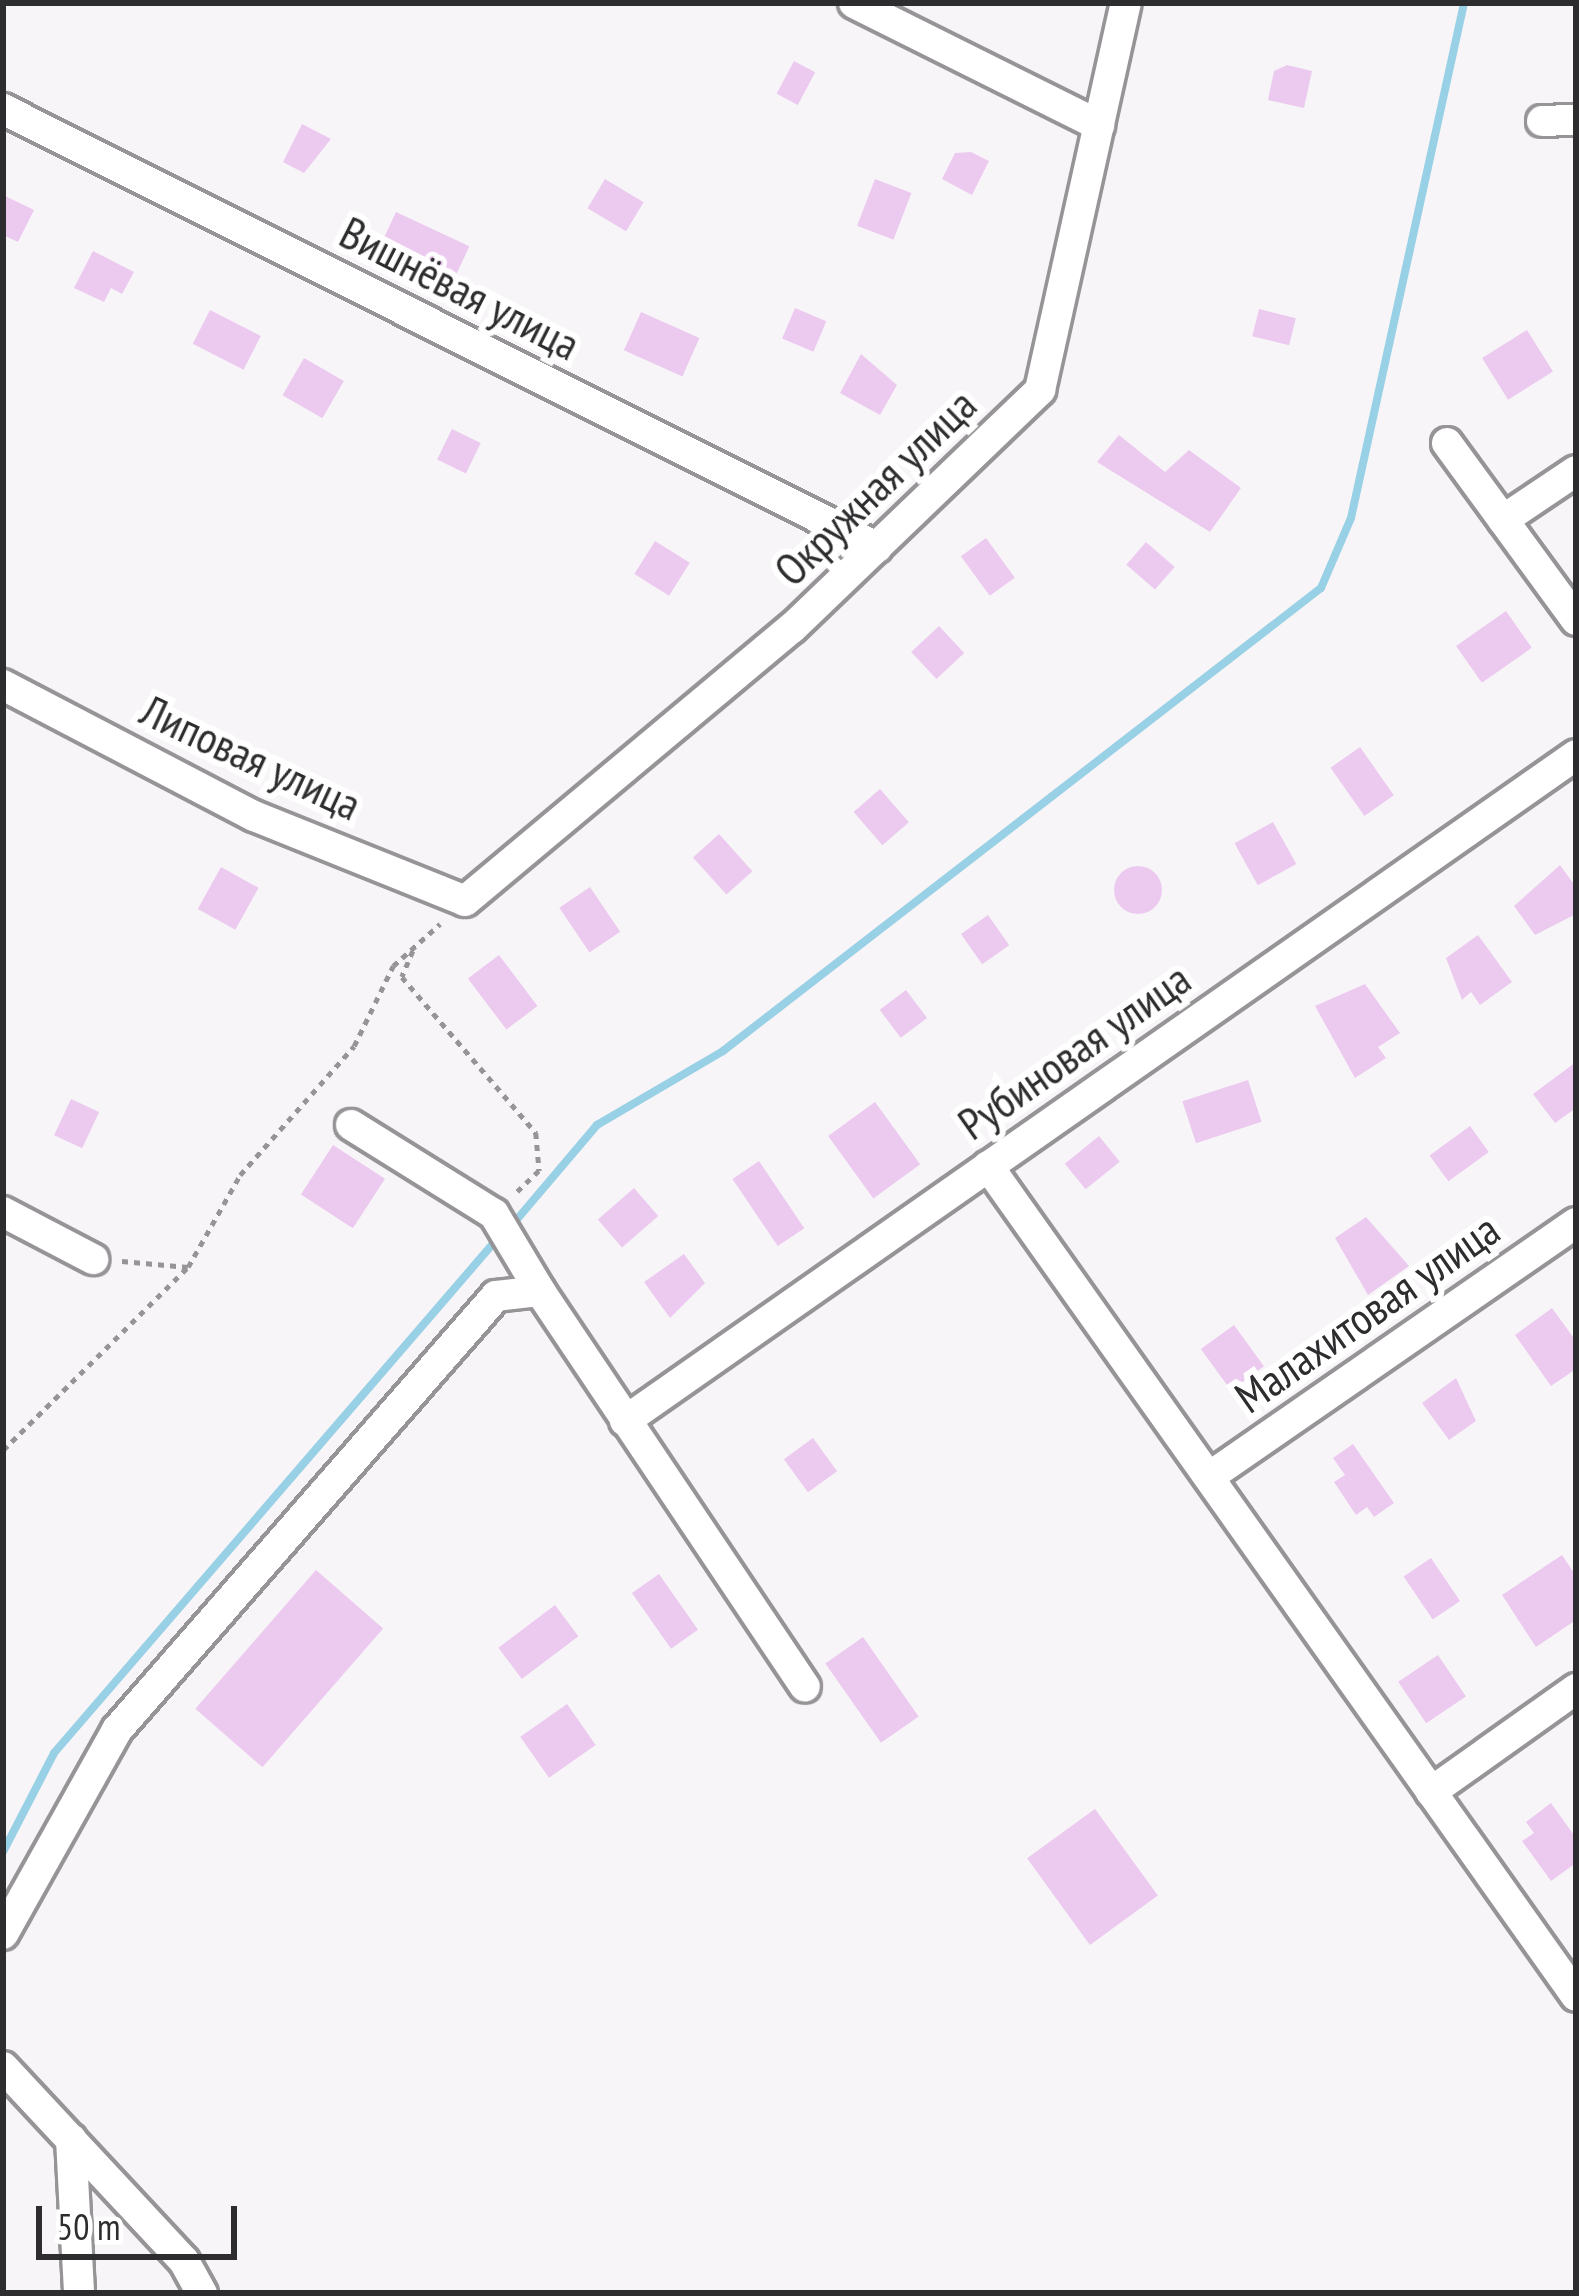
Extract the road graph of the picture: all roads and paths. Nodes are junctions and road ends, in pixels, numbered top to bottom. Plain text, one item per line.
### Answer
1 (854, 3) edge
2 (1126, 3) edge
3 (3, 109) edge
4 (1576, 120) edge
5 (1542, 122) dead end
6 (1099, 125) junction
7 (1447, 443) dead end
8 (1576, 471) edge
9 (1503, 520) junction
10 (878, 547) junction
11 (1576, 620) edge
12 (3, 685) edge
13 (1576, 755) edge
14 (465, 901) junction
15 (416, 945) junction
16 (351, 1126) dead end
17 (988, 1166) junction
18 (3, 1212) edge
19 (494, 1214) junction
20 (1576, 1223) edge
21 (93, 1258) joint
22 (188, 1267) junction
23 (540, 1292) junction
24 (625, 1421) junction
25 (3, 1450) edge
26 (1209, 1477) junction
27 (805, 1687) dead end
28 (1576, 1690) edge
29 (1432, 1792) junction
30 (3, 1934) edge
31 (1576, 1996) edge
32 (3, 2067) edge
33 (71, 2140) junction
34 (79, 2293) edge
35 (202, 2293) edge

1 - 6 street
2 - 6 street, Окружная улица
3 - 10 street, Вишнёвая улица
4 - 5 street
6 - 10 street, Окружная улица
7 - 9 street
8 - 9 street
9 - 11 street
10 - 14 street, Окружная улица
12 - 14 street, Липовая улица
13 - 17 street, Рубиновая улица
14 - 15 path
15 - 19 path
15 - 22 path
16 - 19 street
17 - 24 street, Рубиновая улица
17 - 26 street
18 - 21 street
19 - 23 street
20 - 26 street, Малахитовая улица
21 - 22 path
22 - 25 path
23 - 24 street
23 - 30 street
24 - 27 street
26 - 29 street
28 - 29 street
29 - 31 street
32 - 33 street
33 - 34 street
33 - 35 street

